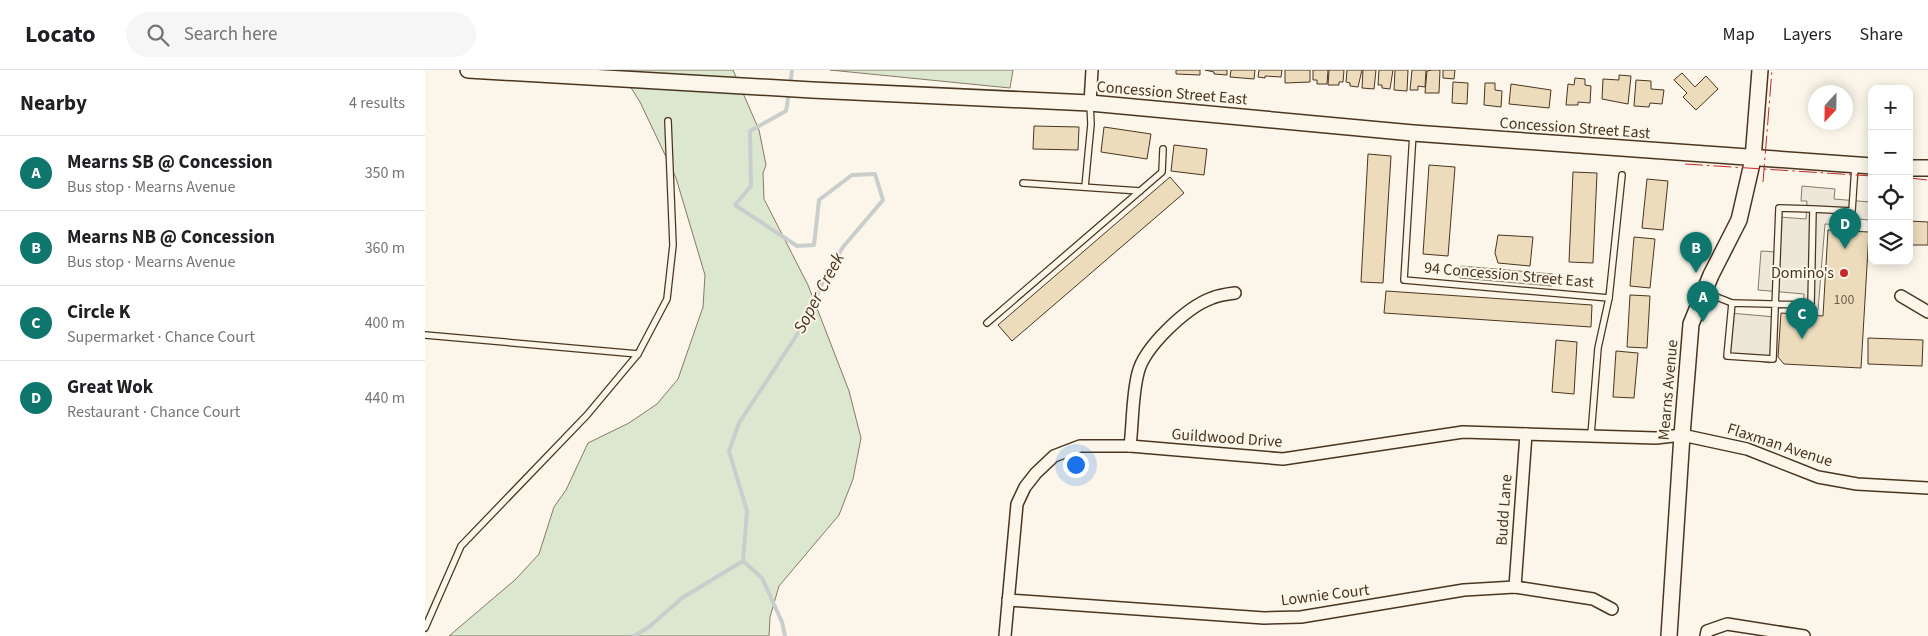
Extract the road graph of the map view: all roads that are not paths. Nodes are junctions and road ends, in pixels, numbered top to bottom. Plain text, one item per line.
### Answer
1 (468, 70) edge
2 (1092, 70) edge
3 (1760, 70) edge
4 (1090, 103) junction
5 (668, 121) dead end
6 (1413, 133) junction
7 (1163, 149) dead end
8 (1753, 159) junction
9 (1855, 166) junction
10 (1868, 166) edge
11 (1913, 168) edge
12 (1928, 168) edge
13 (1622, 175) dead end
14 (1023, 183) dead end
15 (1085, 187) junction
16 (1140, 191) junction
17 (1813, 209) junction
18 (1704, 292) junction
19 (1235, 293) dead end
20 (1901, 296) dead end
21 (1609, 298) junction
22 (1732, 303) junction
23 (1775, 303) junction
24 (1928, 312) edge
25 (987, 322) dead end
26 (425, 334) edge
27 (638, 354) junction
28 (1526, 434) junction
29 (1591, 435) junction
30 (1682, 435) junction
31 (1130, 446) junction
32 (1928, 488) edge
33 (1515, 587) junction
34 (1008, 600) junction
35 (1612, 609) dead end
36 (425, 628) edge
37 (1005, 636) edge
38 (1669, 636) edge
39 (1706, 636) edge
40 (1804, 636) edge

1 - 4 street, Concession Street East
2 - 4 street
3 - 8 street, Mearns Avenue
4 - 6 street, Concession Street East
4 - 15 lane
5 - 27 lane
6 - 8 street, Concession Street East
6 - 21 lane, 94 Concession Street East
7 - 16 lane
8 - 9 street, Concession Street East
8 - 18 street, Mearns Avenue
9 - 10 street, Concession Street East
9 - 17 lane
11 - 12 street
13 - 21 lane, 94 Concession Street East
14 - 15 lane
15 - 16 lane
16 - 25 lane
17 - 23 lane
17 - 23 lane
18 - 22 lane
18 - 30 street, Mearns Avenue
19 - 31 street
20 - 24 street
21 - 29 lane, 94 Concession Street East
22 - 23 lane
22 - 23 lane
26 - 27 lane
27 - 36 lane
28 - 29 street, Guildwood Drive
28 - 31 street, Guildwood Drive
28 - 33 street, Budd Lane
29 - 30 street, Guildwood Drive
30 - 32 street, Flaxman Avenue
30 - 38 street, Mearns Avenue
31 - 34 street, Guildwood Drive
33 - 34 street, Lownie Court
33 - 35 street, Lownie Court
34 - 37 street, Guildwood Drive
39 - 40 street

